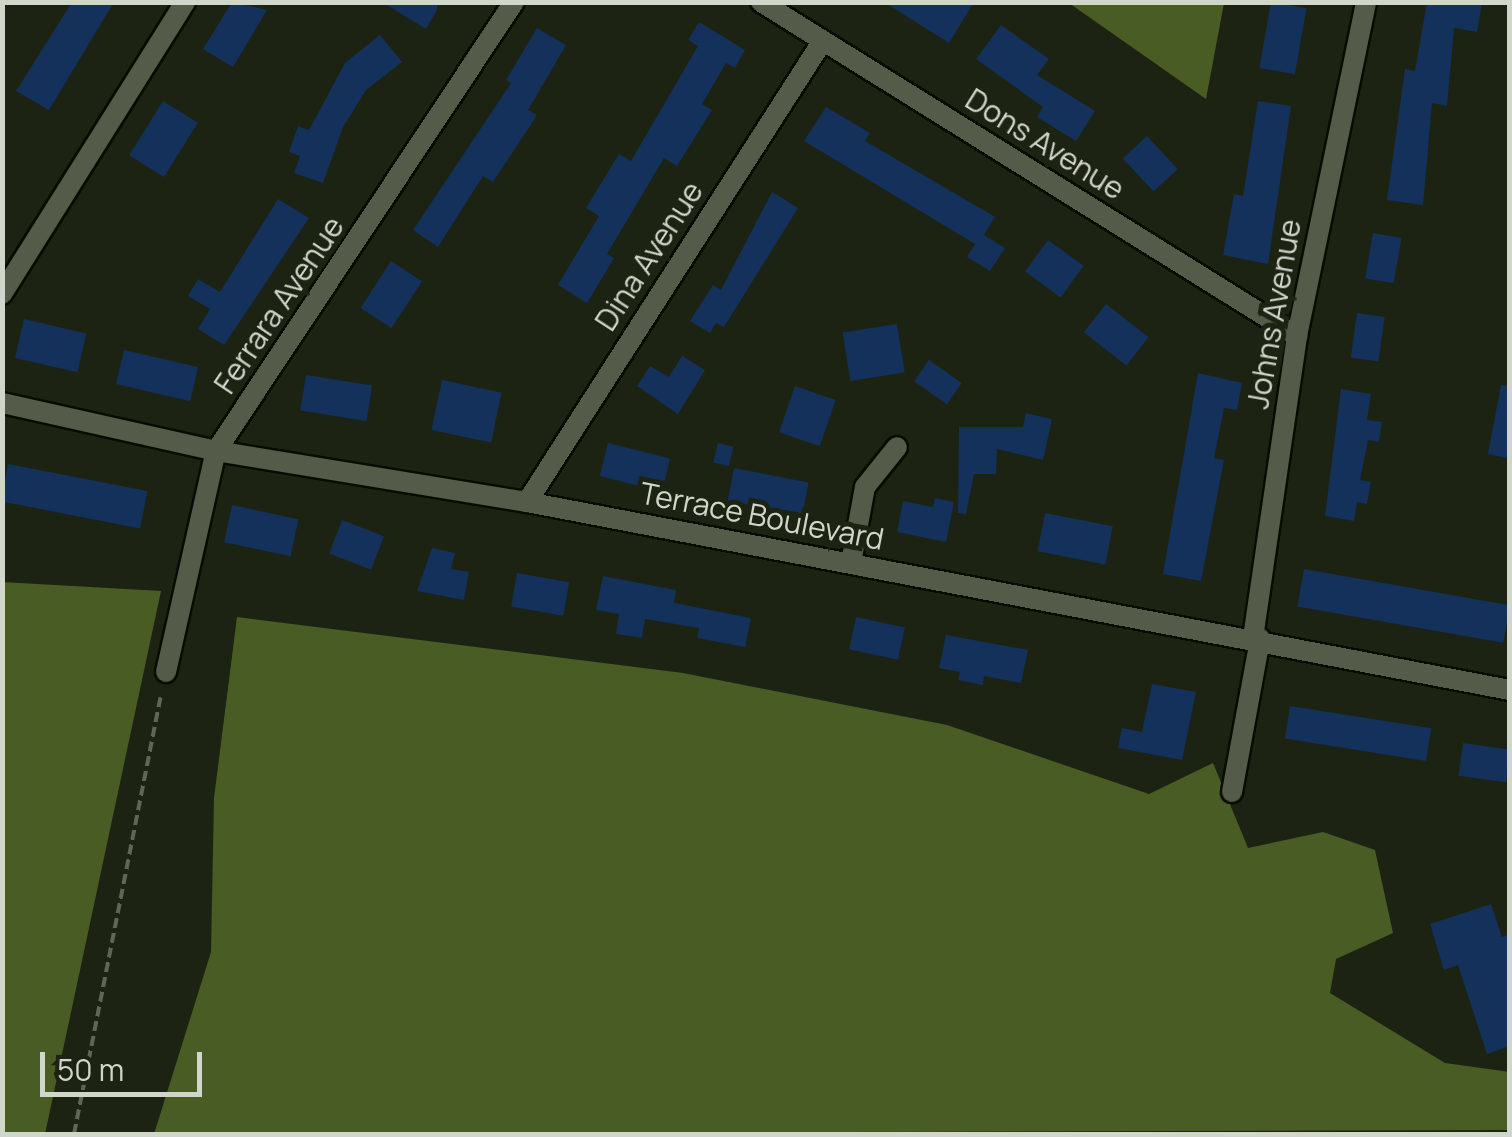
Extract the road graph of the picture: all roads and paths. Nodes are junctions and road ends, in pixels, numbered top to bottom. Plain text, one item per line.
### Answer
1 (185, 2) edge
2 (514, 2) edge
3 (761, 2) edge
4 (1366, 2) edge
5 (822, 42) junction
6 (2, 294) edge
7 (1297, 336) junction
8 (2, 403) edge
9 (897, 447) dead end
10 (216, 451) junction
11 (527, 502) junction
12 (851, 563) junction
13 (1257, 639) junction
14 (166, 672) joint
15 (1510, 690) edge
16 (1232, 792) dead end
17 (74, 1134) edge

1 - 6 street
2 - 10 street, Ferrara Avenue
3 - 5 street, Dons Avenue
4 - 7 street, Johns Avenue
5 - 7 street, Dons Avenue
5 - 11 street, Dina Avenue
7 - 13 street, Johns Avenue
8 - 10 street, Terrace Boulevard
9 - 12 street
10 - 11 street, Terrace Boulevard
10 - 14 street, Ferrara Avenue
11 - 12 street, Terrace Boulevard
12 - 13 street, Terrace Boulevard
13 - 15 street, Terrace Boulevard
13 - 16 street, Johns Avenue
14 - 17 path

